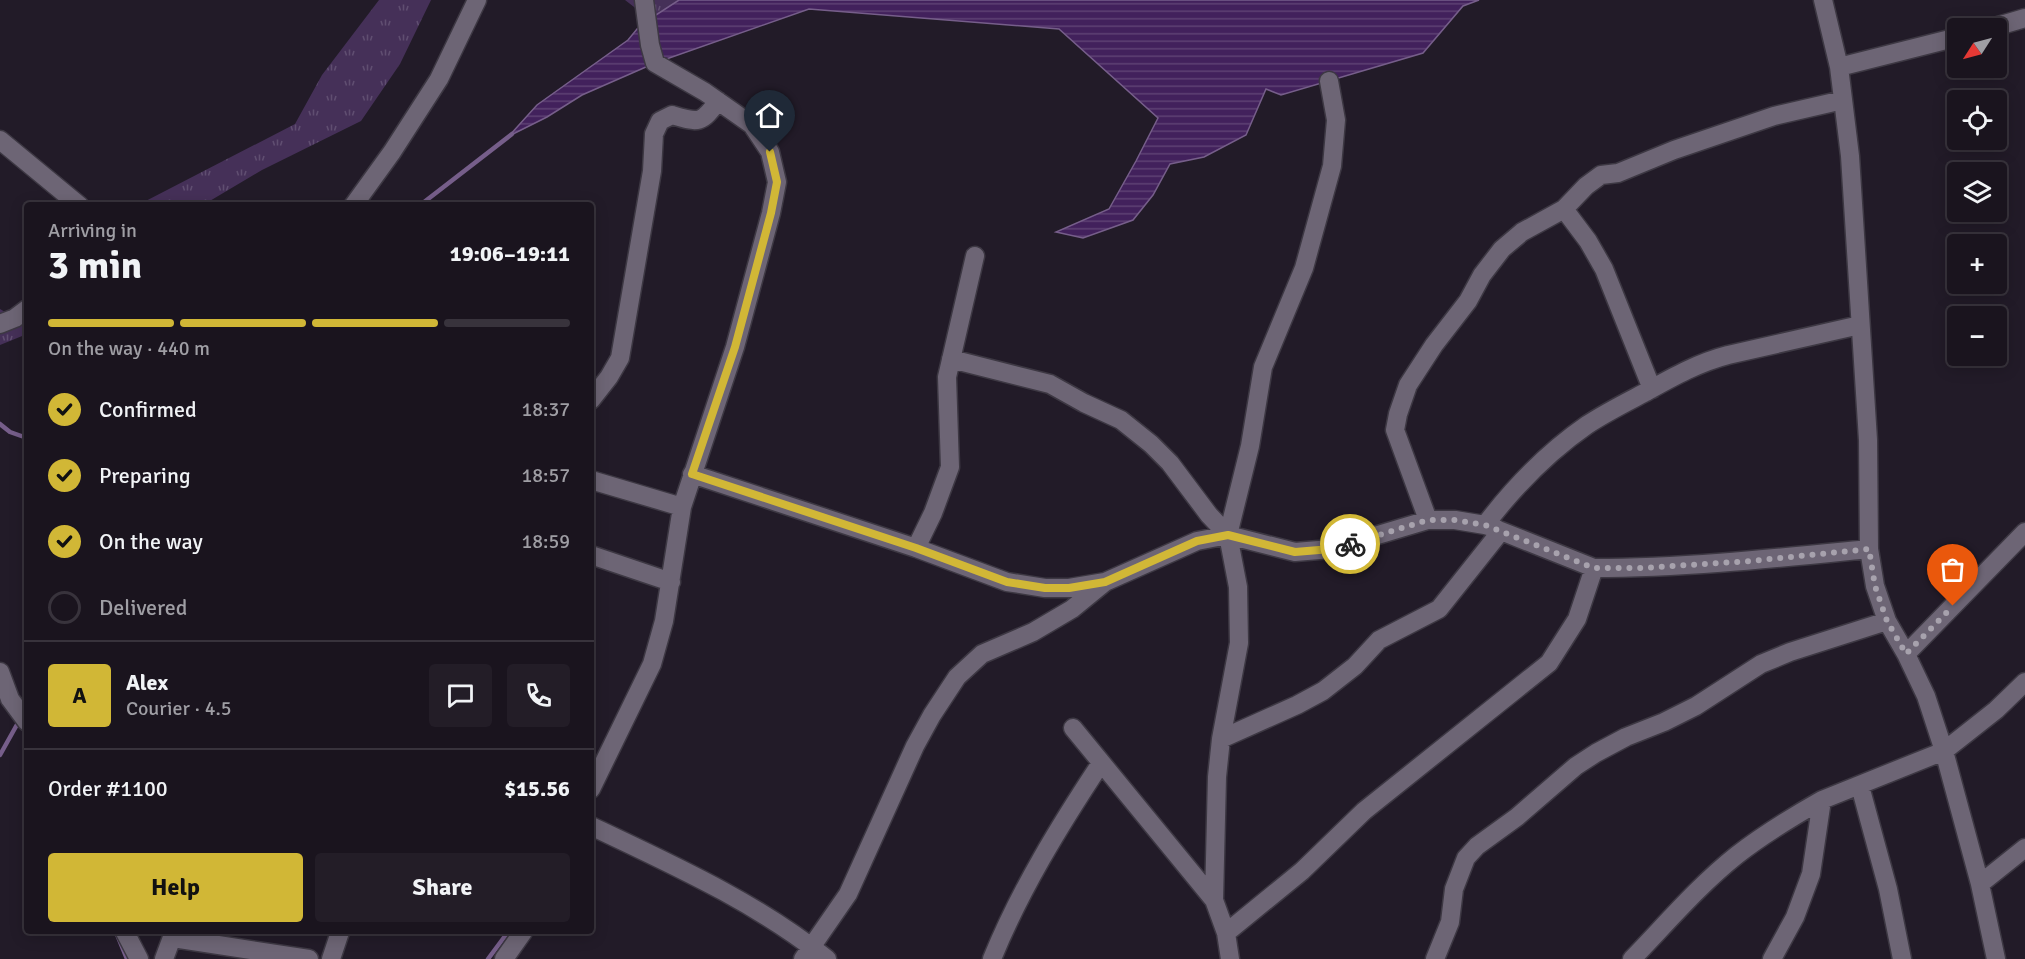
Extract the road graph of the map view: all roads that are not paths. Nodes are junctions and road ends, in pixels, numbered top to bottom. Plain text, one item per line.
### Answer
1 (477, 0) edge
2 (644, 0) edge
3 (1822, 0) edge
4 (2025, 18) edge
5 (2007, 23) edge
6 (1947, 40) edge
7 (1839, 68) junction
8 (1329, 81) dead end
9 (1843, 100) junction
10 (718, 101) junction
11 (0, 140) edge
12 (76, 202) edge
13 (356, 202) edge
14 (1564, 209) junction
15 (975, 256) dead end
16 (24, 311) edge
17 (0, 324) edge
18 (1860, 325) junction
19 (951, 359) junction
20 (1652, 389) junction
21 (594, 396) edge
22 (692, 474) junction
23 (594, 481) edge
24 (682, 507) junction
25 (1428, 520) junction
26 (1493, 528) junction
27 (2025, 532) edge
28 (1228, 535) junction
29 (916, 548) junction
30 (1869, 549) junction
31 (594, 556) edge
32 (1594, 568) junction
33 (671, 582) junction
34 (1105, 582) junction
35 (1887, 621) junction
36 (1906, 654) junction
37 (0, 672) edge
38 (2025, 682) edge
39 (24, 718) edge
40 (1074, 728) dead end
41 (1221, 739) junction
42 (1944, 751) junction
43 (1101, 763) junction
44 (594, 783) edge
45 (1860, 786) junction
46 (1822, 801) junction
47 (594, 827) edge
48 (2025, 848) edge
49 (1980, 884) junction
50 (1214, 900) junction
51 (1226, 933) junction
52 (126, 934) edge
53 (339, 934) edge
54 (522, 934) edge
55 (173, 935) edge
56 (808, 953) edge
57 (139, 959) edge
58 (164, 959) edge
59 (309, 959) edge
60 (331, 959) edge
61 (504, 959) edge
62 (827, 959) edge
63 (992, 959) edge
64 (1230, 959) edge
65 (1435, 959) edge
66 (1632, 959) edge
67 (1772, 959) edge
68 (1902, 959) edge
69 (1996, 959) edge

1 - 13 street
2 - 10 street
3 - 7 street
4 - 5 street
6 - 7 street
7 - 9 street
8 - 28 street
9 - 14 street
9 - 18 street
10 - 21 street
10 - 22 street
11 - 12 street
14 - 20 street
14 - 25 street
15 - 19 street
16 - 17 street
18 - 20 street
18 - 30 street
19 - 28 street
19 - 29 street
20 - 26 street
22 - 24 street
22 - 29 street
23 - 24 street
24 - 33 street
25 - 26 street
25 - 28 street
26 - 32 street
26 - 41 street
27 - 36 street
28 - 34 street
28 - 41 street
29 - 34 street
30 - 32 street
30 - 35 street
31 - 33 street
32 - 51 street
33 - 44 street
34 - 56 street
35 - 36 street
35 - 65 street
36 - 42 street
37 - 39 street
38 - 42 street
40 - 43 street
41 - 50 street
42 - 45 street
42 - 49 street
43 - 50 street
43 - 63 street
45 - 46 street
45 - 68 street
46 - 66 street
46 - 67 street
47 - 56 street
48 - 49 street
49 - 69 street
50 - 51 street
51 - 64 street
52 - 57 street
53 - 60 street
54 - 61 street
55 - 58 street
55 - 59 street
56 - 62 street

